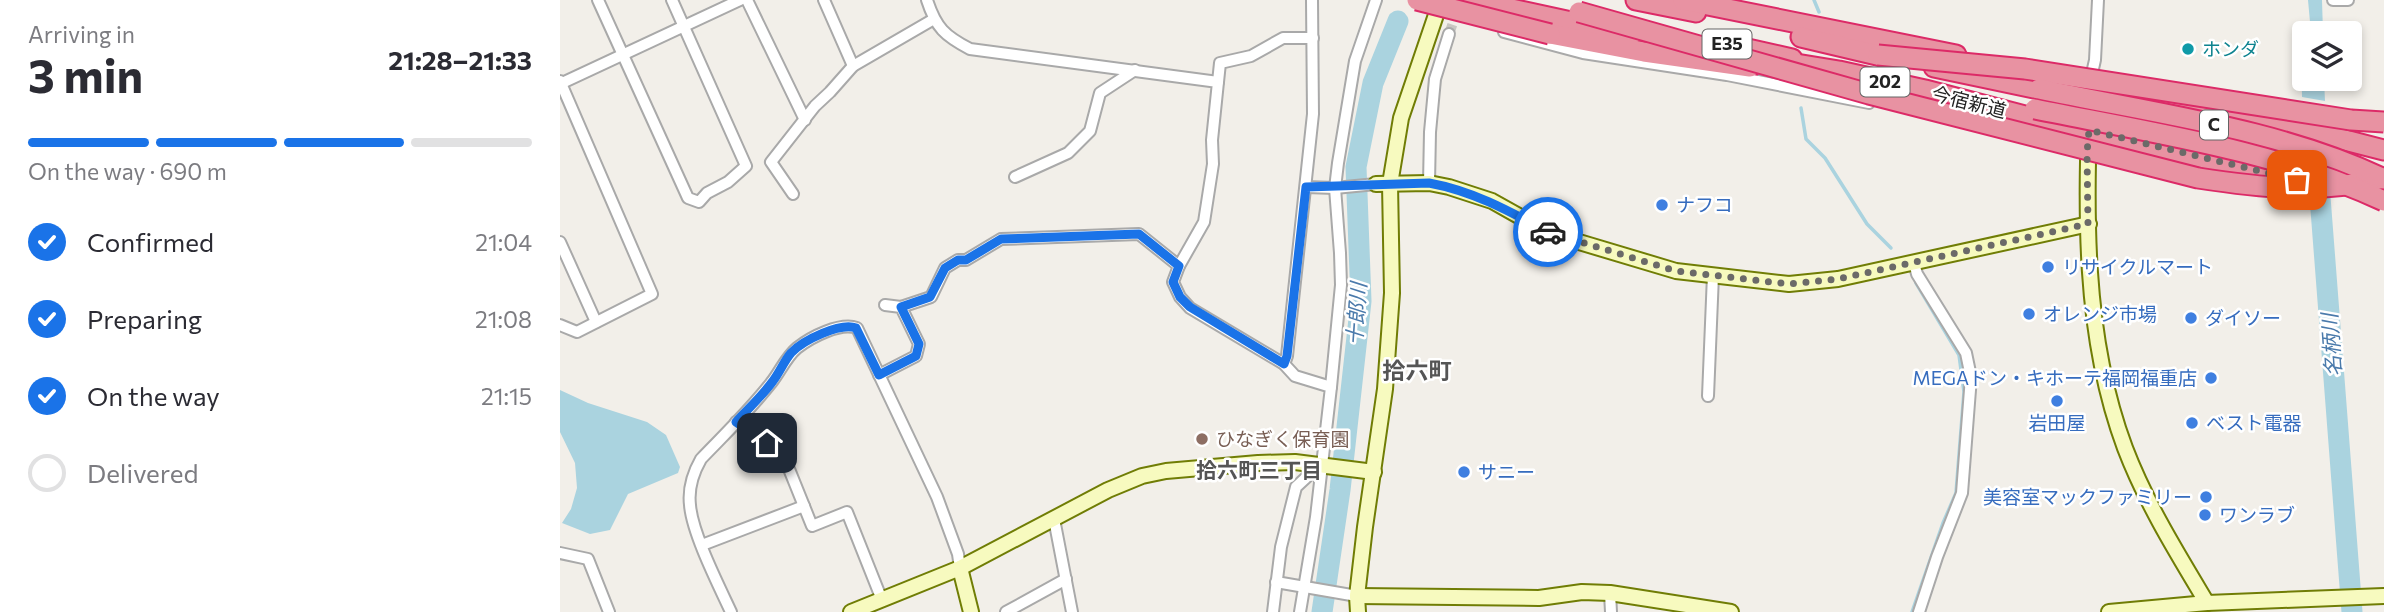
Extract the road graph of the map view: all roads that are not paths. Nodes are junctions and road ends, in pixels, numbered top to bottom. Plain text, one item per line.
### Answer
1 (598, 0) edge
2 (673, 0) edge
3 (740, 0) edge
4 (747, 0) edge
5 (824, 0) edge
6 (927, 0) edge
7 (1312, 0) edge
8 (1376, 0) edge
9 (1417, 0) edge
10 (1441, 0) edge
11 (1452, 0) edge
12 (1470, 0) edge
13 (1527, 0) edge
14 (1636, 0) edge
15 (1683, 0) edge
16 (2098, 0) edge
17 (2333, 0) edge
18 (2348, 0) edge
19 (1579, 12) junction
20 (934, 19) junction
21 (684, 26) junction
22 (1449, 34) tunnel mouth
23 (1312, 38) junction
24 (623, 55) junction
25 (1878, 55) junction
26 (853, 66) junction
27 (1135, 70) junction
28 (1218, 82) junction
29 (2090, 82) junction
30 (560, 83) edge
31 (2039, 89) joint
32 (1925, 90) junction
33 (805, 120) junction
34 (2384, 122) edge
35 (2056, 124) junction
36 (2089, 130) junction
37 (2384, 150) edge
38 (1015, 177) dead end
39 (2384, 178) edge
40 (1429, 183) junction
41 (1383, 184) junction
42 (1306, 187) junction
43 (1335, 188) junction
44 (793, 194) dead end
45 (2384, 200) edge
46 (2088, 224) junction
47 (560, 242) edge
48 (1914, 263) junction
49 (1179, 266) junction
50 (1713, 275) junction
51 (885, 305) dead end
52 (901, 307) junction
53 (596, 322) junction
54 (560, 325) edge
55 (1284, 364) junction
56 (879, 375) junction
57 (1331, 387) junction
58 (1709, 396) dead end
59 (736, 422) junction
60 (1317, 465) junction
61 (1374, 472) junction
62 (804, 506) junction
63 (1051, 520) junction
64 (702, 545) junction
65 (560, 553) edge
66 (960, 568) junction
67 (1066, 579) junction
68 (1276, 582) junction
69 (1304, 588) junction
70 (1610, 593) junction
71 (1357, 596) junction
72 (2377, 596) edge
73 (882, 600) junction
74 (2207, 603) junction
75 (609, 612) edge
76 (731, 612) edge
77 (851, 612) edge
78 (971, 612) edge
79 (1006, 612) edge
80 (1072, 612) edge
81 (1273, 612) edge
82 (1300, 612) edge
83 (1357, 612) edge
84 (1611, 612) edge
85 (1731, 612) edge
86 (1919, 612) edge
87 (2109, 612) edge

1 - 24 street
2 - 21 street
3 - 21 street
4 - 33 street
5 - 26 street
6 - 20 street
7 - 23 street
8 - 43 street
9 - 32 highway, bridge
10 - 41 street
11 - 35 street
12 - 32 highway, 今宿新道 / 202
13 - 19 highway, E35
14 - 25 highway, E35
15 - 29 highway, 202
16 - 29 street
17 - 18 street
19 - 39 highway, bridge
19 - 45 highway, E35, bridge
20 - 26 street
20 - 27 street
21 - 24 street
21 - 24 street
22 - 40 street
23 - 28 street
23 - 42 street
24 - 30 street
25 - 31 highway, E35, bridge
25 - 34 highway, bridge
26 - 33 street
27 - 28 street
27 - 38 street
28 - 49 street
29 - 36 street
29 - 37 highway, 202
30 - 53 street
31 - 39 highway, C, bridge
32 - 35 highway, 今宿新道 / 202
33 - 44 street
35 - 36 highway, 今宿新道 / 202
36 - 45 highway, 今宿新道 / 202, bridge
36 - 46 street
40 - 41 street
40 - 50 street
41 - 43 street
41 - 61 street
42 - 43 street
42 - 55 street
43 - 57 street
46 - 48 street
46 - 74 street
47 - 53 street
48 - 50 street
48 - 86 street
49 - 52 street
49 - 55 street
50 - 58 street
51 - 52 street
52 - 56 street
53 - 54 street
55 - 57 street
56 - 59 street
56 - 66 street
57 - 60 street
59 - 62 street
59 - 64 street
60 - 61 street
60 - 63 street
60 - 68 street
60 - 69 street
61 - 71 street
62 - 64 street
62 - 73 street
63 - 66 street
63 - 67 street
64 - 76 street
65 - 75 street
66 - 73 street
66 - 78 street
67 - 79 street
67 - 80 street
68 - 69 street
68 - 81 street
69 - 71 street
69 - 82 street
70 - 71 street
70 - 84 street
70 - 85 street
71 - 83 street
72 - 74 street
73 - 77 street
74 - 87 street

